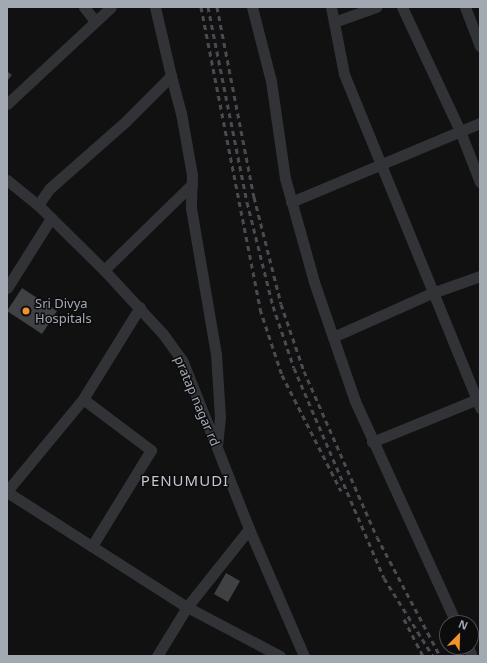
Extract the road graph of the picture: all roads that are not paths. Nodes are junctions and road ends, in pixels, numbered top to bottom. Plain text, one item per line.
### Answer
1 (84, 7) edge
2 (111, 7) edge
3 (155, 7) edge
4 (252, 7) edge
5 (331, 7) edge
6 (376, 7) edge
7 (402, 7) edge
8 (465, 7) edge
9 (96, 21) junction
10 (334, 22) junction
11 (480, 46) edge
12 (170, 76) junction
13 (9, 99) edge
14 (480, 122) edge
15 (460, 131) junction
16 (379, 167) junction
17 (7, 180) edge
18 (480, 182) edge
19 (192, 184) junction
20 (291, 202) junction
21 (38, 205) junction
22 (51, 218) junction
23 (104, 270) junction
24 (480, 276) edge
25 (7, 288) edge
26 (432, 293) junction
27 (140, 307) junction
28 (333, 337) junction
29 (83, 398) junction
30 (479, 402) edge
31 (372, 442) junction
32 (217, 447) junction
33 (7, 491) edge
34 (249, 529) junction
35 (92, 546) junction
36 (187, 607) junction
37 (452, 615) edge
38 (157, 656) edge
39 (280, 656) edge
40 (304, 656) edge

1 - 9 street
2 - 9 street
3 - 12 street
4 - 20 street
5 - 10 street
6 - 10 street
7 - 15 street
8 - 11 street
9 - 13 street
10 - 16 street
12 - 19 street
12 - 21 street
14 - 15 street
15 - 16 street
15 - 18 street
16 - 20 street
16 - 26 street
17 - 21 street, pratap nagar rd
19 - 23 street
19 - 32 street
20 - 28 street
21 - 22 street, pratap nagar rd
22 - 23 street, pratap nagar rd
22 - 25 street
23 - 27 street, pratap nagar rd
24 - 26 street
26 - 28 street
26 - 30 street
27 - 29 street
27 - 32 street, pratap nagar rd
28 - 31 street
29 - 33 street
29 - 35 street
30 - 31 street
31 - 37 street
32 - 34 street, pratap nagar rd
33 - 35 street
34 - 36 street
34 - 40 street, pratap nagar rd
35 - 36 street
36 - 38 street
36 - 39 street

